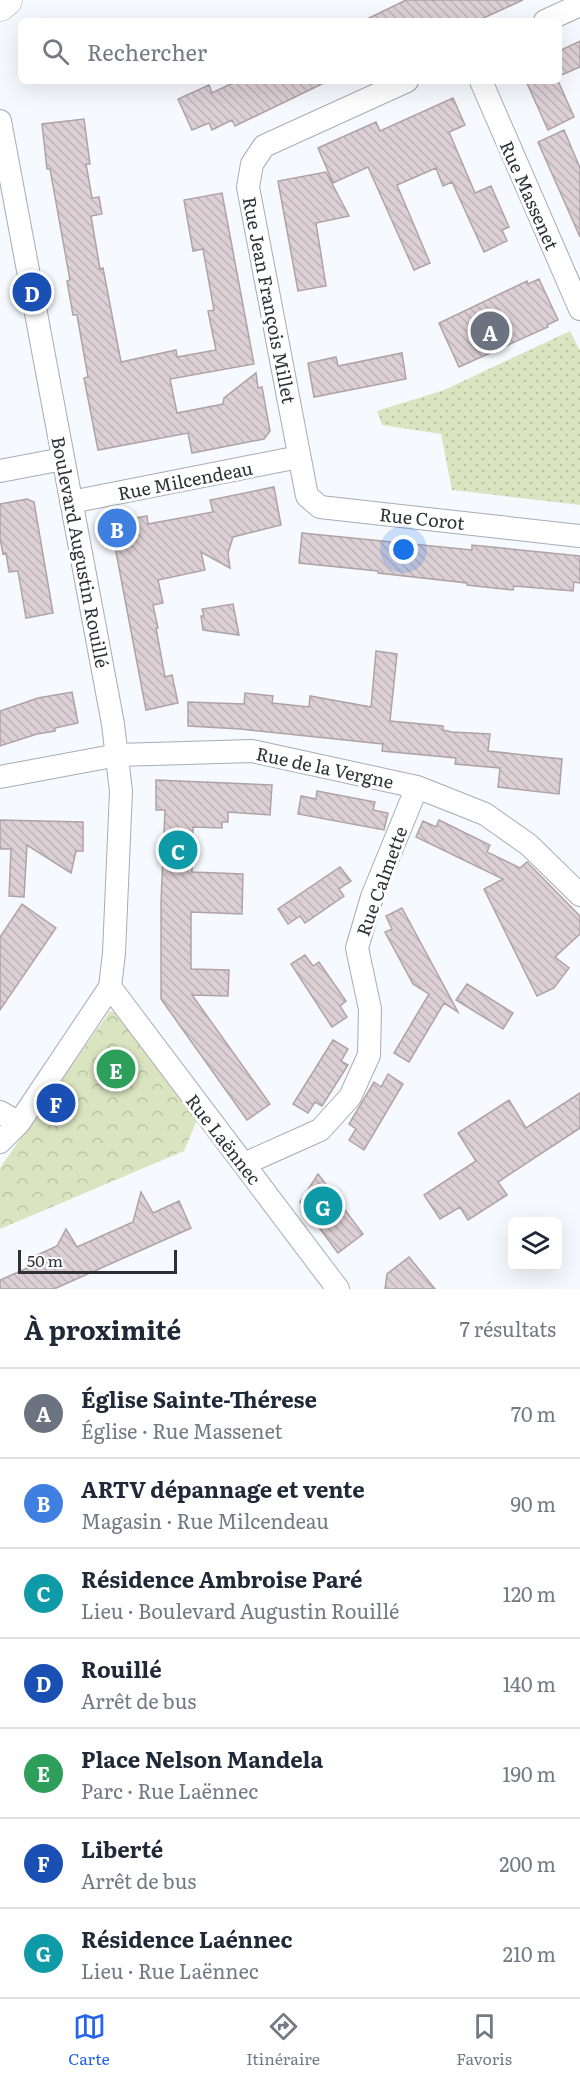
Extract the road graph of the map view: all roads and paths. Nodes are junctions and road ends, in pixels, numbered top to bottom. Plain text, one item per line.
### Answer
1 (6, 0) edge
2 (0, 5) edge
3 (580, 5) edge
4 (552, 18) edge
5 (400, 84) edge
6 (482, 84) edge
7 (0, 121) edge
8 (580, 309) edge
9 (299, 457) junction
10 (63, 459) junction
11 (0, 471) edge
12 (71, 502) junction
13 (580, 536) edge
14 (118, 755) junction
15 (0, 777) edge
16 (417, 787) junction
17 (580, 895) edge
18 (110, 987) junction
19 (9, 1117) edge
20 (0, 1142) edge
21 (244, 1164) junction
22 (338, 1289) edge

1 - 2 main road
3 - 4 street
5 - 9 street, Rue Jean François Millet
6 - 8 street, Rue Massenet
7 - 10 street, Boulevard Augustin Rouillé
9 - 12 street, Rue Milcendeau
9 - 13 street, Rue Corot
10 - 11 street
10 - 12 street, Boulevard Augustin Rouillé
12 - 14 street, Boulevard Augustin Rouillé
14 - 15 street, Rue de la Vergne
14 - 16 street, Rue de la Vergne
14 - 18 street, Boulevard Augustin Rouillé
16 - 17 street, Rue de la Vergne
16 - 21 street, Rue Calmette
18 - 19 street
18 - 21 street, Rue Laënnec
19 - 20 street
21 - 22 street, Rue Laënnec

